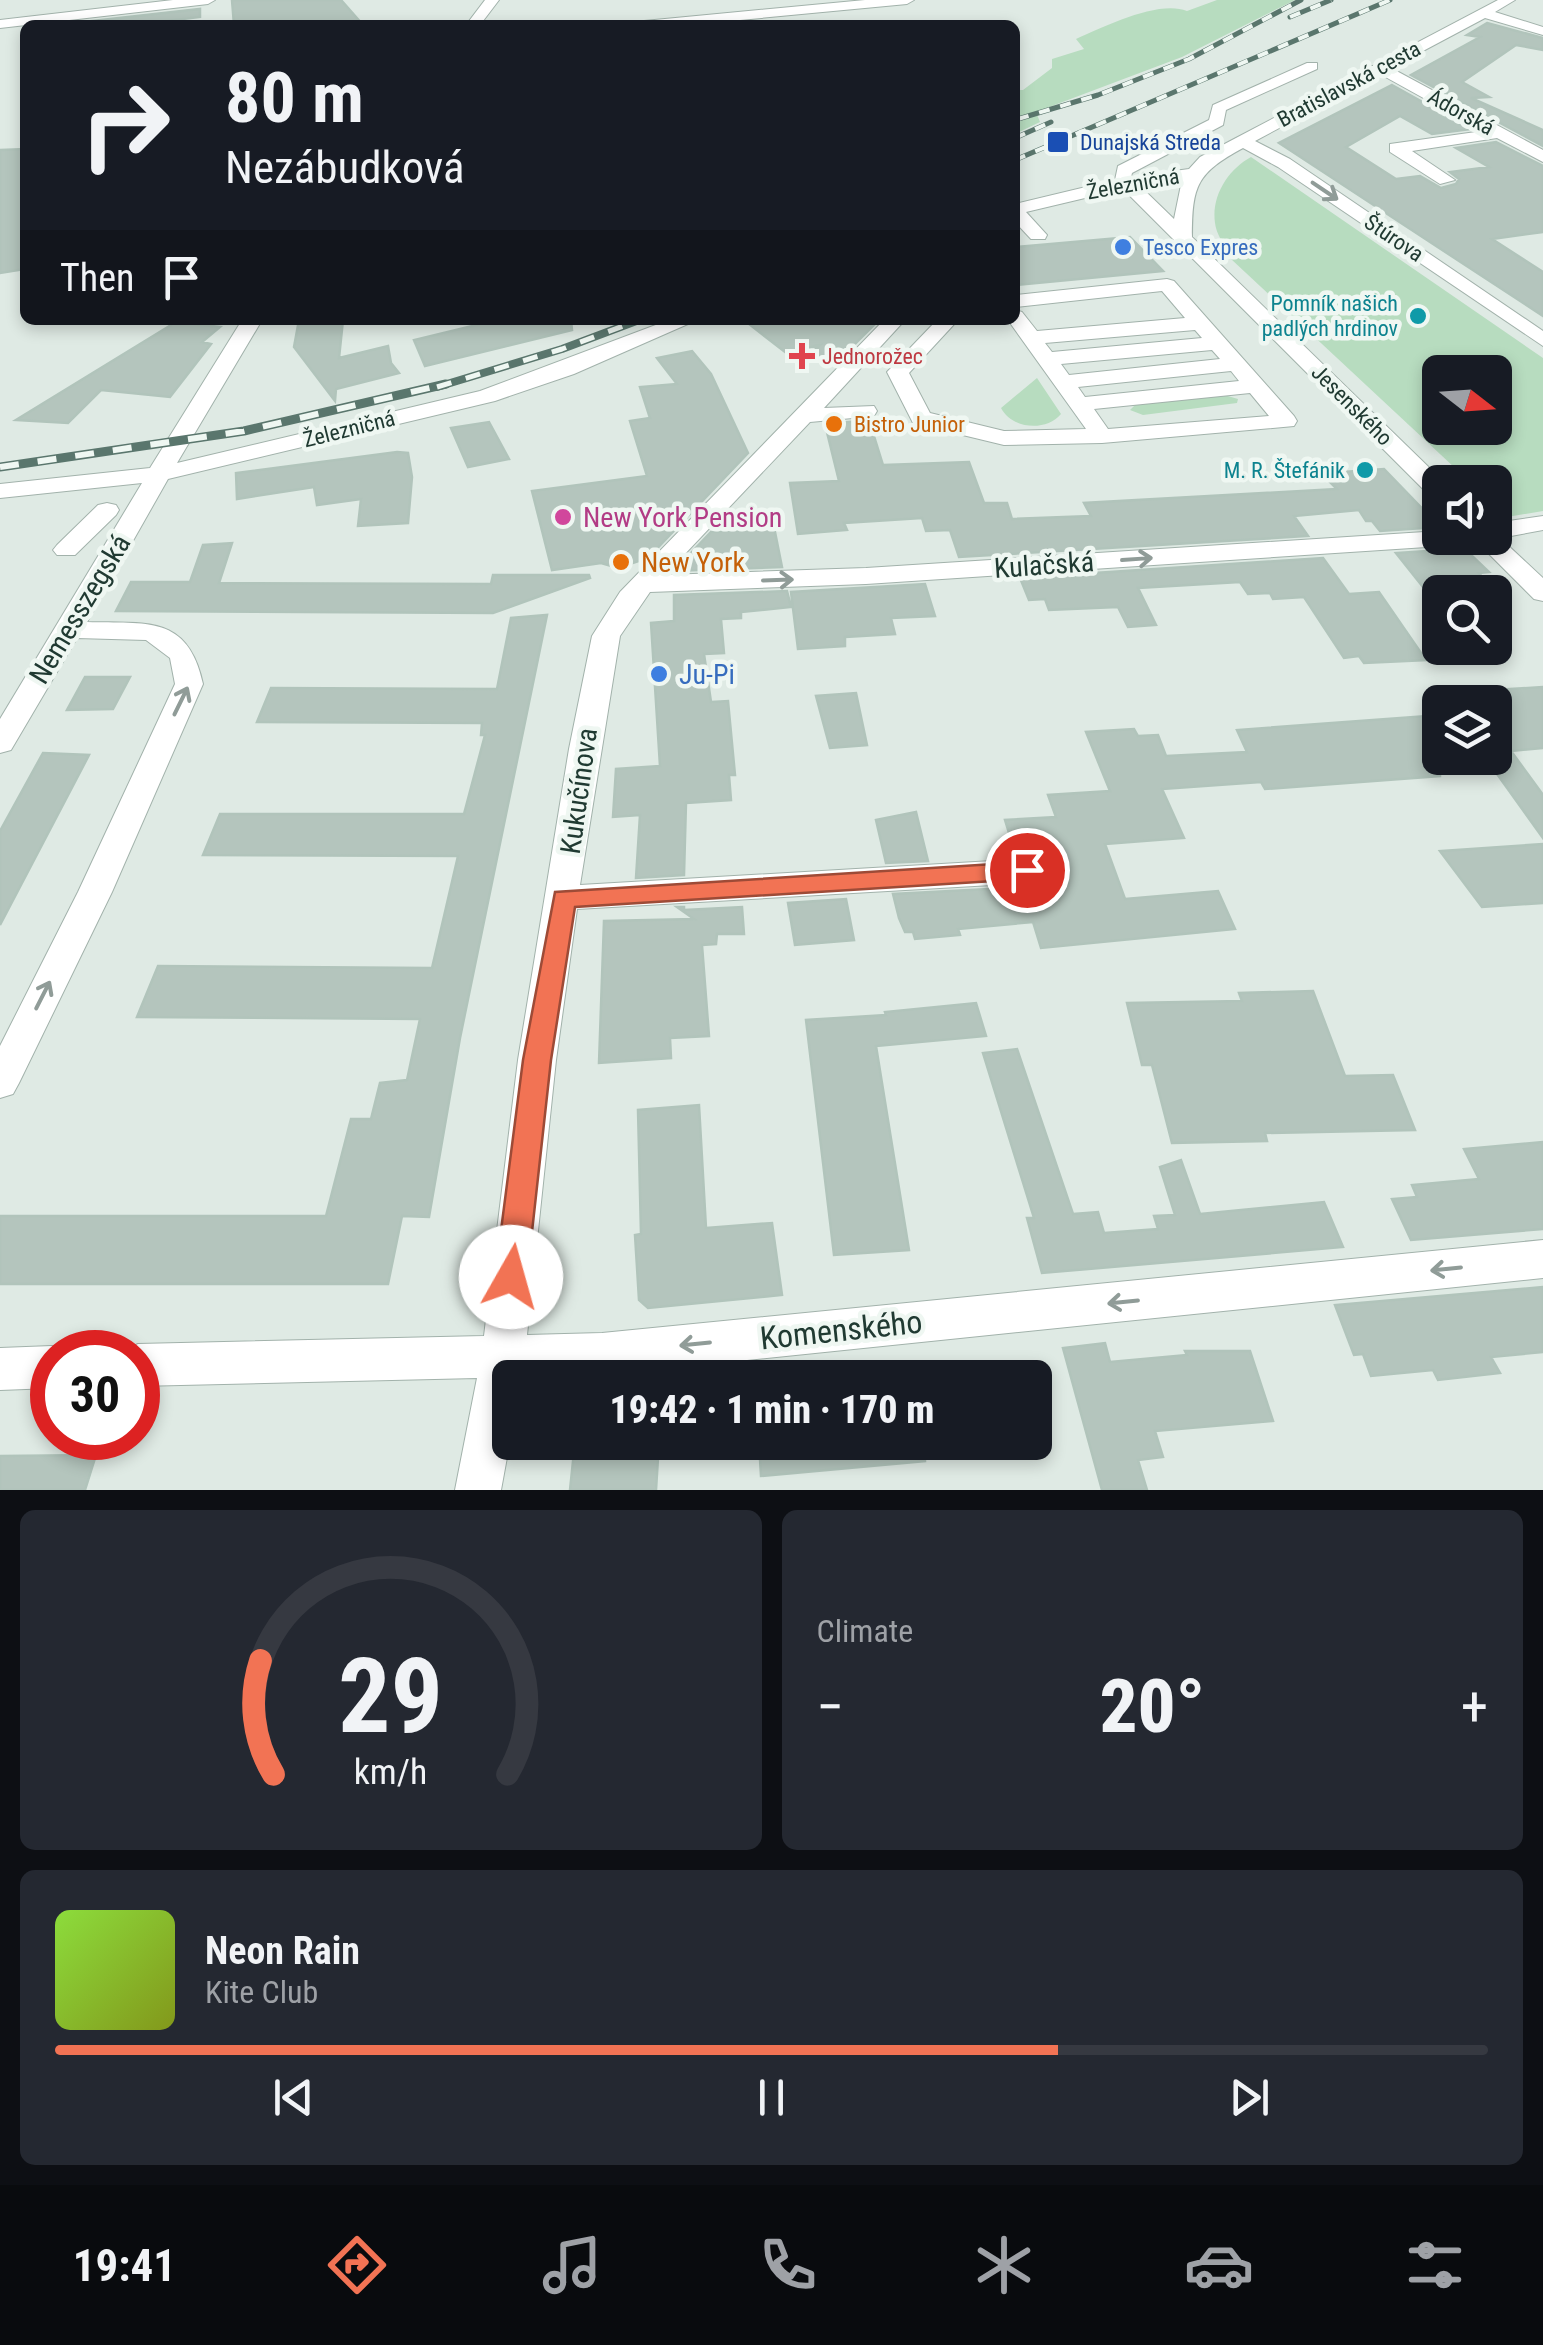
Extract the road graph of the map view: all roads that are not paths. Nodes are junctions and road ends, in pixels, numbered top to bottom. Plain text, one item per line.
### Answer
1 (208, 0) edge
2 (492, 0) edge
3 (907, 0) edge
4 (1508, 0) edge
5 (1458, 4) dead end
6 (1486, 12) junction
7 (40, 20) edge
8 (477, 20) edge
9 (697, 20) edge
10 (1543, 32) edge
11 (1312, 66) dead end
12 (1380, 68) junction
13 (1500, 133) junction
14 (1242, 142) junction
15 (1428, 142) junction
16 (1543, 156) edge
17 (1424, 166) junction
18 (1192, 174) junction
19 (1446, 180) dead end
20 (1126, 183) junction
21 (1020, 209) edge
22 (1020, 216) edge
23 (1038, 236) dead end
24 (1183, 238) junction
25 (1020, 300) edge
26 (1020, 323) edge
27 (1200, 323) junction
28 (249, 325) edge
29 (674, 325) edge
30 (890, 325) edge
31 (943, 325) edge
32 (1031, 338) junction
33 (1543, 340) edge
34 (1217, 343) junction
35 (1046, 358) junction
36 (1235, 364) junction
37 (1063, 382) junction
38 (1255, 386) junction
39 (1079, 404) junction
40 (866, 411) dead end
41 (804, 416) junction
42 (1098, 430) junction
43 (159, 474) junction
44 (1422, 474) edge
45 (0, 491) edge
46 (108, 510) dead end
47 (1543, 523) edge
48 (1512, 529) edge
49 (1422, 539) edge
50 (66, 550) dead end
51 (1504, 555) edge
52 (646, 584) junction
53 (1543, 593) edge
54 (68, 630) junction
55 (0, 743) edge
56 (1027, 870) dead end
57 (564, 898) junction
58 (0, 1083) edge
59 (1543, 1259) edge
60 (503, 1358) junction
61 (160, 1365) edge
62 (30, 1367) edge
63 (0, 1368) edge
64 (478, 1490) edge

1 - 7 street
2 - 8 street
3 - 9 street
4 - 6 street, Bratislavská cesta
5 - 6 street
6 - 10 street
6 - 12 street, Bratislavská cesta
11 - 20 street
12 - 13 street, Ádorská
12 - 14 street, Bratislavská cesta
13 - 15 street
13 - 16 street, Ádorská
14 - 18 street, Bratislavská cesta
14 -> 33 street, Štúrova
15 - 17 street
15 - 17 street
17 - 19 street
18 - 20 street, Železničná
18 - 24 street
20 - 21 street, Železničná
20 - 24 street, Jesenského
22 - 23 street
24 - 44 street, Jesenského
25 - 27 street
26 - 32 street
27 - 32 street
27 - 34 street
28 - 43 street, Nemesszegská
29 - 43 street, Železničná
30 - 41 street, Kukučínova
31 - 42 street
32 - 35 street
34 - 35 street
34 - 36 street
35 - 37 street
36 - 37 street
36 - 38 street
37 - 39 street
38 - 39 street
38 - 42 street
39 - 42 street
40 - 41 street
41 - 52 street, Kukučínova
43 - 45 street, Železničná
43 - 54 street, Nemesszegská
46 - 50 street
47 - 48 street
52 -> 49 street, Kulačská
51 - 53 street
52 - 57 street, Kukučínova
54 - 55 street, Nemesszegská
58 -> 54 street
56 - 57 street
57 - 60 street, Kukučínova
59 -> 60 street, Komenského
60 - 61 street, Komenského
60 - 64 street, Kukučínova
62 - 63 street

